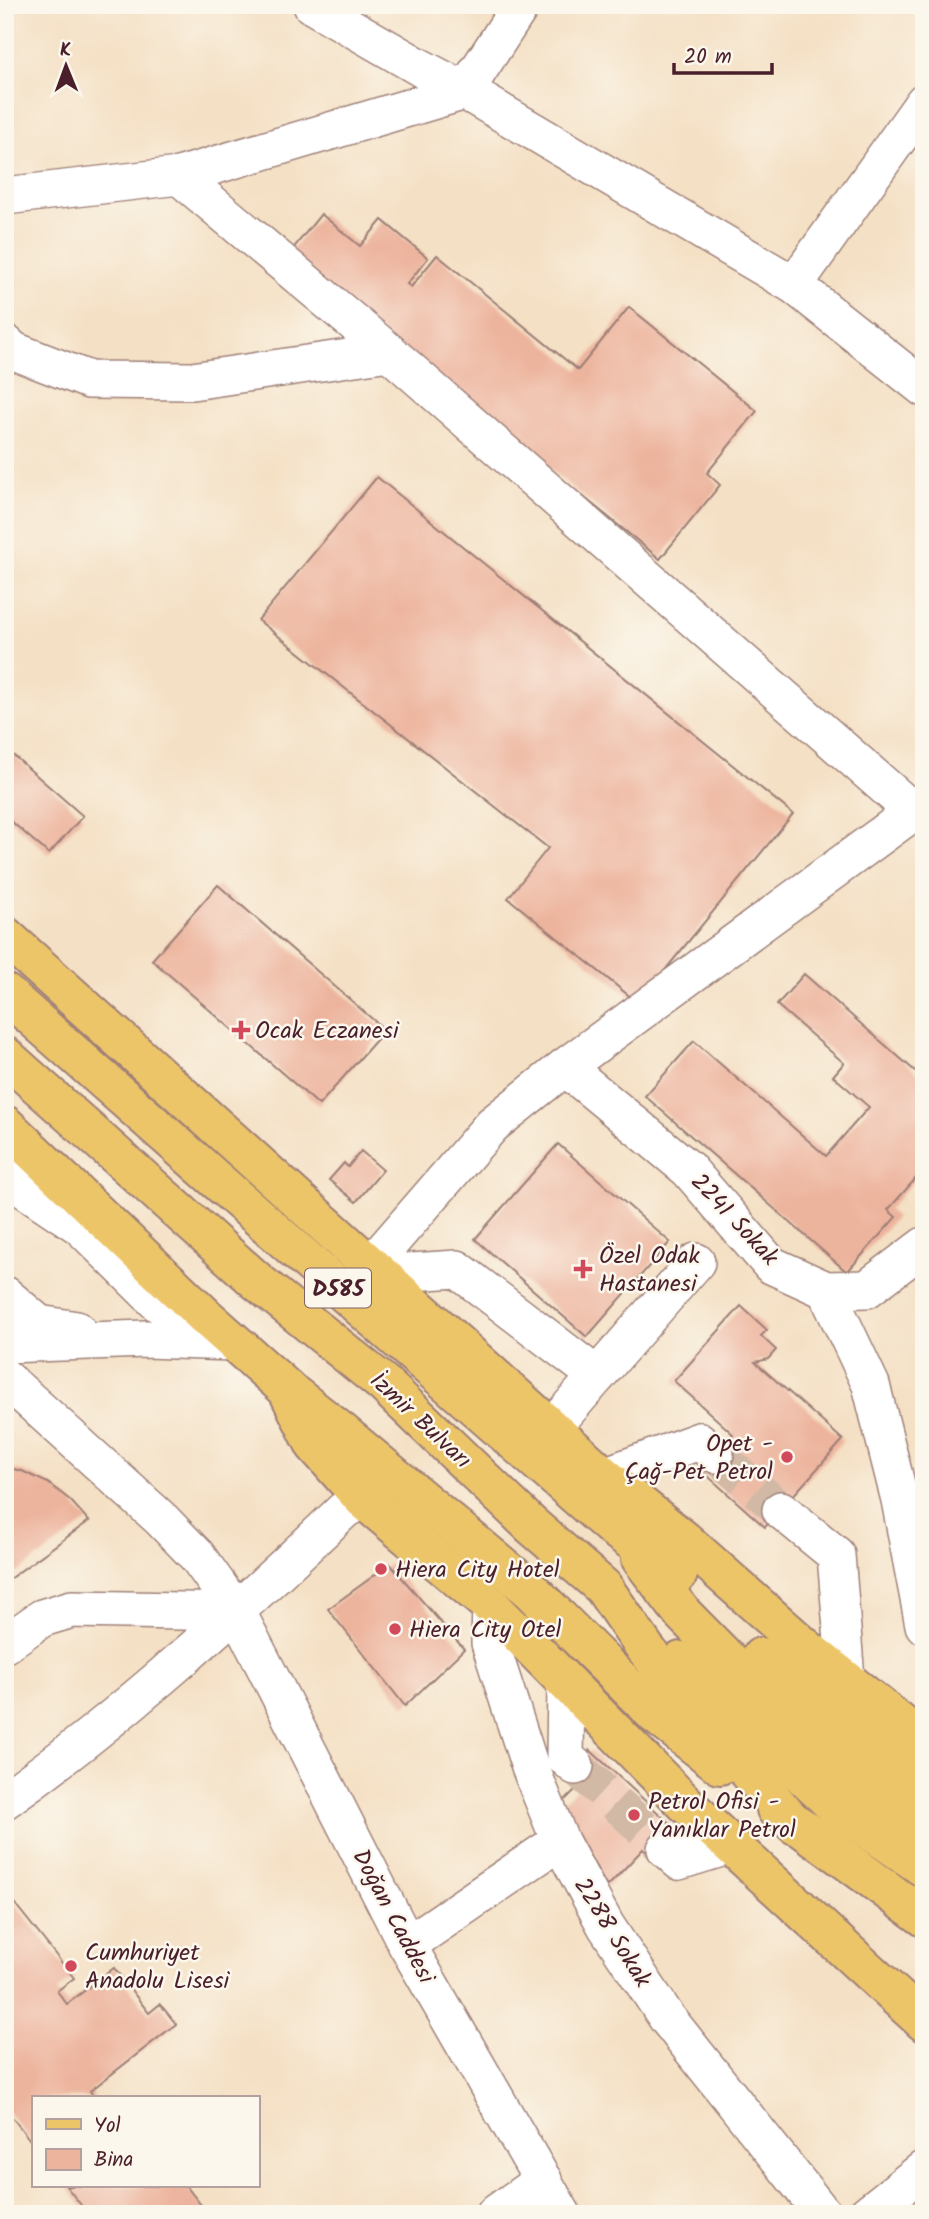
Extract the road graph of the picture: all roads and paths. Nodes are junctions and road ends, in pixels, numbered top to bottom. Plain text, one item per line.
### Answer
1 (312, 5) edge
2 (521, 5) edge
3 (466, 90) junction
4 (924, 102) edge
5 (179, 176) junction
6 (5, 196) edge
7 (794, 285) junction
8 (5, 343) edge
9 (389, 352) junction
10 (924, 388) edge
11 (919, 807) edge
12 (5, 936) edge
13 (5, 993) edge
14 (5, 1056) edge
15 (565, 1067) junction
16 (5, 1125) edge
17 (5, 1176) edge
18 (924, 1246) edge
19 (696, 1262) dead end
20 (376, 1269) junction
21 (924, 1274) edge
22 (867, 1289) junction
23 (826, 1290) junction
24 (5, 1295) edge
25 (220, 1330) junction
26 (146, 1339) junction
27 (8, 1362) edge
28 (597, 1376) junction
29 (287, 1389) junction
30 (551, 1429) junction
31 (715, 1454) tunnel mouth
32 (604, 1476) junction
33 (363, 1499) junction
34 (781, 1510) tunnel mouth
35 (623, 1513) junction
36 (603, 1587) junction
37 (491, 1606) junction
38 (237, 1612) junction
39 (924, 1625) edge
40 (5, 1644) edge
41 (846, 1679) junction
42 (566, 1684) junction
43 (919, 1738) edge
44 (575, 1766) tunnel mouth
45 (924, 1786) edge
46 (5, 1800) edge
47 (795, 1825) junction
48 (924, 1825) edge
49 (559, 1841) junction
50 (731, 1845) junction
51 (666, 1849) tunnel mouth
52 (924, 1868) edge
53 (924, 1917) edge
54 (407, 1945) junction
55 (924, 2022) edge
56 (924, 2169) edge
57 (543, 2180) junction
58 (495, 2214) edge
59 (562, 2214) edge
60 (823, 2214) edge
61 (867, 2214) edge

1 - 3 street
2 - 3 street
3 - 5 street
3 - 7 street
4 - 7 street
5 - 6 street
5 - 9 street
7 - 10 street
8 - 9 street
9 - 11 street
11 - 15 street
12 - 20 main road
13 - 35 main road, İzmir Bulvarı / D585
14 - 36 main road, İzmir Bulvarı / D585
15 - 20 street
15 - 23 street, 2241 Sokak
16 - 25 main road
17 - 25 street
18 - 22 street
19 - 28 street
20 - 28 street
20 - 30 main road
21 - 22 street, 2241 Sokak
22 - 23 street, 2241 Sokak
23 - 39 street
24 - 26 street
25 - 26 street
25 - 29 main road
26 - 27 street
27 - 38 street, Doğan Caddesi
28 - 30 street
29 - 33 main road
29 - 47 main road
30 - 32 main road
31 - 32 street
32 - 35 main road
33 - 37 main road
33 - 38 street
34 - 41 street
35 - 41 main road
35 - 45 main road
35 - 48 main road
36 - 47 main road, İzmir Bulvarı / D585
36 - 52 main road
37 - 42 main road
37 - 49 street, 2288 Sokak
38 - 40 street
38 - 46 street
38 - 54 street, Doğan Caddesi
41 - 43 main road
42 - 44 street
42 - 50 main road
47 - 53 main road
49 - 54 street
49 - 60 street, 2288 Sokak
50 - 51 street
50 - 55 main road
54 - 57 street, Doğan Caddesi
56 - 61 street
57 - 58 street
57 - 59 street, Doğan Caddesi

